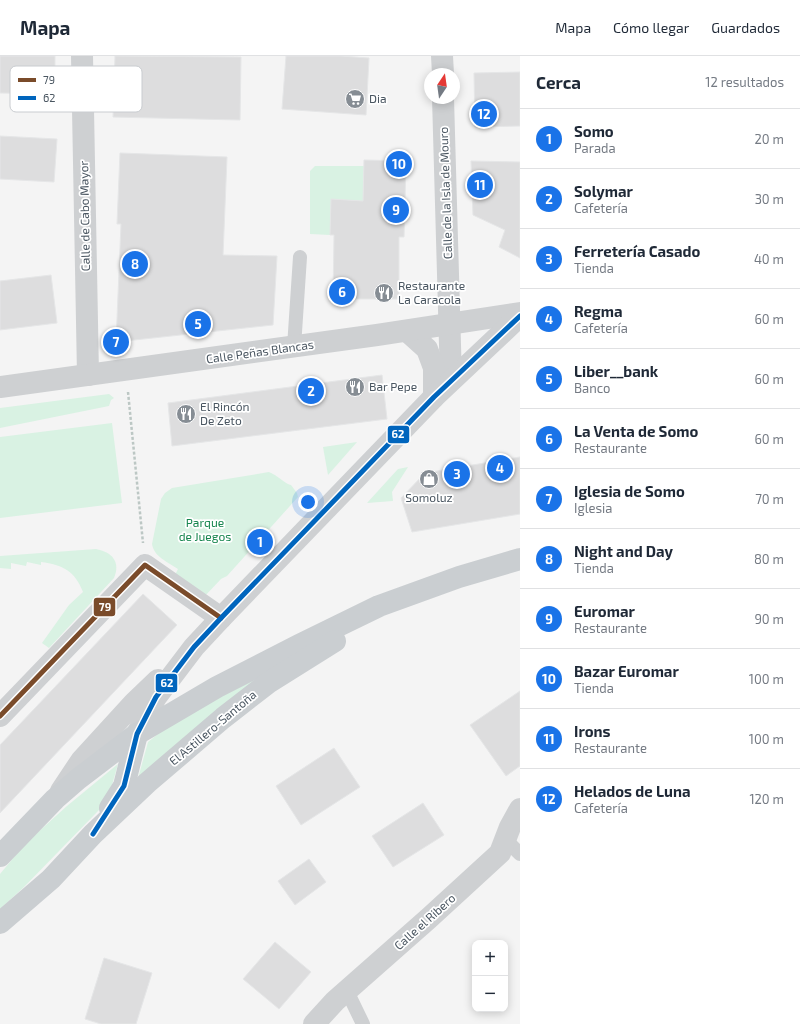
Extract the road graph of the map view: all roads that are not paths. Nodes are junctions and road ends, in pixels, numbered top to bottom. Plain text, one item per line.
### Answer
1 (82, 56) edge
2 (442, 56) edge
3 (82, 66) edge
4 (443, 68) edge
5 (443, 104) edge
6 (83, 112) edge
7 (300, 257) dead end
8 (448, 289) junction
9 (520, 315) edge
10 (487, 318) junction
11 (449, 324) junction
12 (407, 331) junction
13 (294, 347) junction
14 (88, 376) junction
15 (451, 380) junction
16 (0, 387) edge
17 (434, 397) junction
18 (520, 560) edge
19 (459, 577) junction
20 (221, 618) junction
21 (194, 647) junction
22 (0, 716) edge
23 (137, 734) junction
24 (55, 799) junction
25 (520, 809) edge
26 (92, 834) junction
27 (513, 847) edge
28 (0, 856) edge
29 (0, 923) edge
30 (347, 991) junction
31 (314, 1024) edge
32 (363, 1024) edge

1 - 3 street, Calle de Cabo Mayor
2 - 4 street
5 - 8 street, Calle de la Isla de Mouro
6 - 14 street, Calle de Cabo Mayor
7 - 13 lane
8 - 10 street
8 - 11 street, Calle de la Isla de Mouro
9 - 10 street, Calle Peñas Blancas
9 - 15 street
10 - 11 street, Calle Peñas Blancas
11 - 12 street, Calle Peñas Blancas
11 - 15 street, Calle de la Isla de Mouro
12 - 13 street, Calle Peñas Blancas
12 - 17 street
13 - 14 street, Calle Peñas Blancas
14 - 16 street, Calle Peñas Blancas
15 - 17 street
17 - 20 street
18 - 19 main road, El Astillero-Santoña
19 - 23 main road, El Astillero-Santoña
19 - 26 main road, El Astillero-Santoña
20 - 21 street
20 - 22 street
21 - 23 street
21 - 24 street
23 - 24 main road, El Astillero-Santoña
23 - 26 main road
24 - 28 main road, El Astillero-Santoña
25 - 27 street, Calle el Ribero
26 - 29 main road, El Astillero-Santoña
27 - 30 street, Calle el Ribero
30 - 31 street, Calle el Ribero
30 - 32 lane

